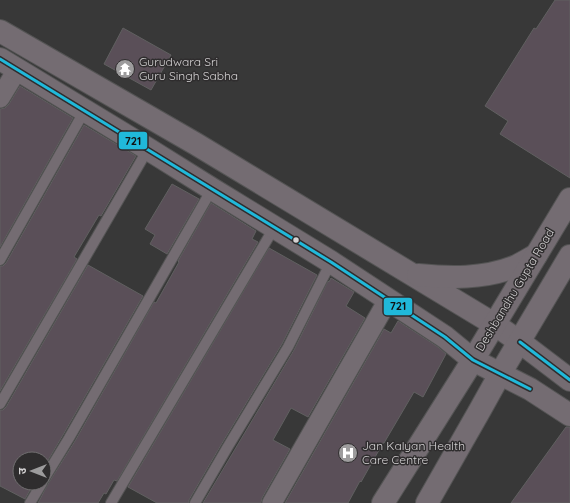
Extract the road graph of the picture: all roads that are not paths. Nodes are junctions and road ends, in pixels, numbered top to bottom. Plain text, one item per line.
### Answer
1 (0, 31) edge
2 (8, 64) edge
3 (0, 98) edge
4 (85, 110) junction
5 (148, 149) junction
6 (212, 189) junction
7 (570, 199) edge
8 (274, 228) junction
9 (536, 255) junction
10 (570, 256) edge
11 (0, 260) edge
12 (331, 262) junction
13 (411, 274) junction
14 (388, 300) junction
15 (494, 324) junction
16 (520, 342) junction
17 (473, 360) junction
18 (500, 374) junction
19 (570, 380) edge
20 (0, 404) edge
21 (570, 414) edge
22 (52, 466) edge
23 (37, 491) edge
24 (30, 503) edge
25 (111, 503) edge
26 (195, 503) edge
27 (272, 503) edge
28 (383, 503) edge
29 (427, 503) edge

1 - 13 street
2 - 3 street
2 - 4 street
4 - 5 street
4 - 11 lane
5 - 6 street
5 - 20 lane
6 - 8 street
6 - 22 lane
7 - 9 street, Deshbandhu Gupta Road
8 - 12 street
8 - 25 lane
9 - 13 street
9 - 15 street, Deshbandhu Gupta Road
10 - 16 street
12 - 14 street
12 - 26 lane
13 - 15 street
14 - 17 street
14 - 27 street
15 - 16 street
15 - 17 street, Deshbandhu Gupta Road
16 - 18 street
16 - 19 street
17 - 18 street
17 - 28 street, Deshbandhu Gupta Road
18 - 21 street
18 - 29 street
23 - 24 lane

